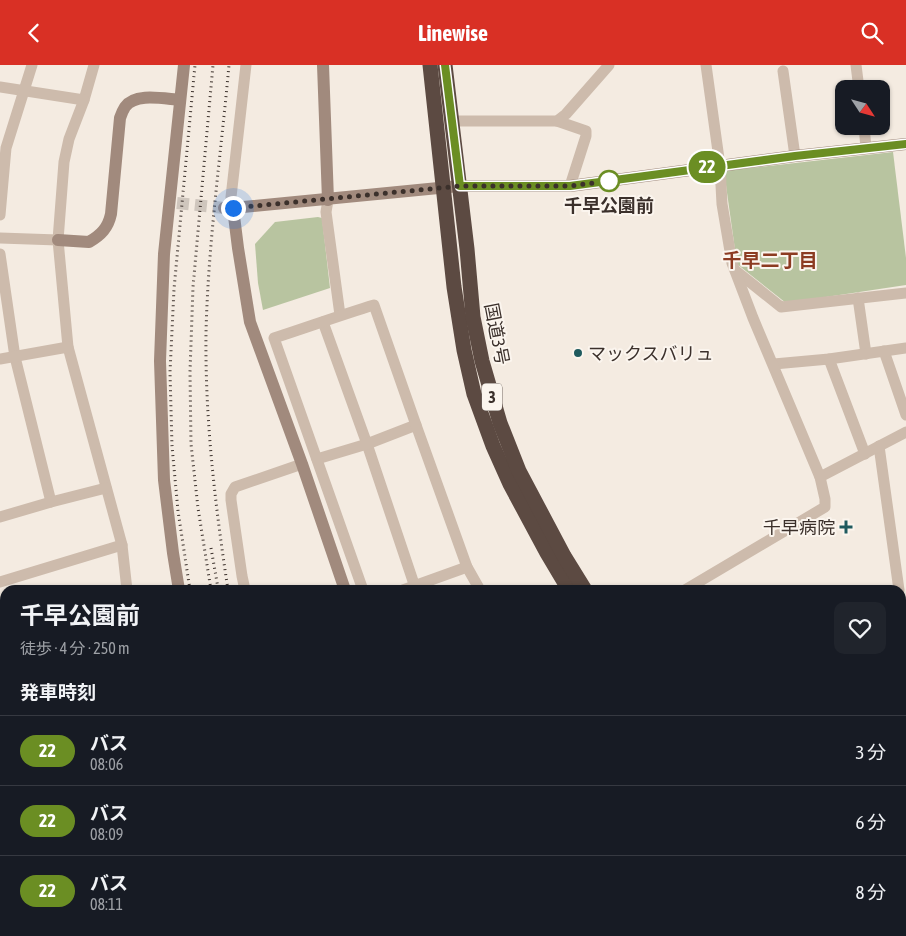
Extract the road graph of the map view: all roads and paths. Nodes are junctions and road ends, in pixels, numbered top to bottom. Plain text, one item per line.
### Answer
1 (32, 65) edge
2 (94, 65) edge
3 (184, 65) edge
4 (246, 65) edge
5 (323, 65) edge
6 (430, 65) edge
7 (445, 65) edge
8 (609, 65) edge
9 (706, 65) edge
10 (856, 65) edge
11 (783, 71) dead end
12 (858, 80) edge
13 (0, 87) edge
14 (24, 91) junction
15 (180, 100) junction
16 (84, 101) junction
17 (451, 121) junction
18 (558, 121) junction
19 (865, 135) edge
20 (906, 144) edge
21 (866, 148) junction
22 (795, 156) junction
23 (720, 166) junction
24 (460, 186) junction
25 (570, 186) junction
26 (443, 188) junction
27 (328, 200) junction
28 (228, 208) junction
29 (0, 215) edge
30 (0, 238) edge
31 (58, 240) junction
32 (0, 254) edge
33 (735, 270) junction
34 (906, 293) edge
35 (858, 298) junction
36 (340, 315) junction
37 (323, 322) junction
38 (68, 347) junction
39 (906, 348) edge
40 (884, 351) junction
41 (866, 354) junction
42 (15, 357) junction
43 (0, 359) edge
44 (829, 359) junction
45 (774, 364) junction
46 (906, 415) edge
47 (416, 425) junction
48 (906, 431) edge
49 (367, 444) junction
50 (879, 446) junction
51 (864, 454) junction
52 (317, 459) junction
53 (302, 464) junction
54 (820, 477) junction
55 (106, 488) junction
56 (50, 502) junction
57 (0, 517) edge
58 (122, 545) junction
59 (467, 567) junction
60 (0, 582) edge
61 (126, 585) edge
62 (179, 585) edge
63 (244, 585) edge
64 (343, 585) edge
65 (360, 585) edge
66 (408, 585) edge
67 (417, 585) edge
68 (477, 585) edge
69 (566, 585) edge
70 (581, 585) edge
71 (693, 585) edge
72 (898, 585) edge

1 - 14 street
2 - 16 street
3 - 15 street
4 - 28 street
5 - 27 street
6 - 26 highway, 国道3号 / 3
7 - 17 highway, 国道3号 / 3
8 - 18 street
9 - 23 street
10 - 12 street
11 - 22 street
13 - 14 street
14 - 16 street
14 - 29 street
15 - 31 street
15 - 62 street
16 - 31 street
17 - 18 street
17 - 24 highway, 国道3号 / 3
18 - 25 street
19 - 21 street
20 - 21 street
21 - 22 street
22 - 23 street
23 - 25 street
23 - 33 street
24 - 25 street
24 - 26 street
24 - 70 highway, 国道3号 / 3
26 - 27 street
26 - 69 highway, 国道3号 / 3
27 - 28 street
27 - 36 street
28 - 53 street
30 - 31 street
31 - 38 street
32 - 42 street
33 - 35 street
33 - 45 street
34 - 35 street
35 - 41 street
36 - 37 street
36 - 47 street
37 - 49 street
37 - 52 street
38 - 42 street
38 - 55 street
39 - 40 street
40 - 41 street
40 - 46 street
41 - 44 street
42 - 43 street
42 - 56 street
44 - 45 street
44 - 51 street
45 - 54 street
47 - 49 street
47 - 59 street
48 - 50 street
49 - 52 street
49 - 66 street
50 - 51 street
50 - 72 street
51 - 54 street
52 - 65 street
53 - 63 street
53 - 64 street
54 - 71 street
55 - 56 street
55 - 58 street
56 - 57 street
58 - 60 street
58 - 61 street
59 - 67 street
59 - 68 street

